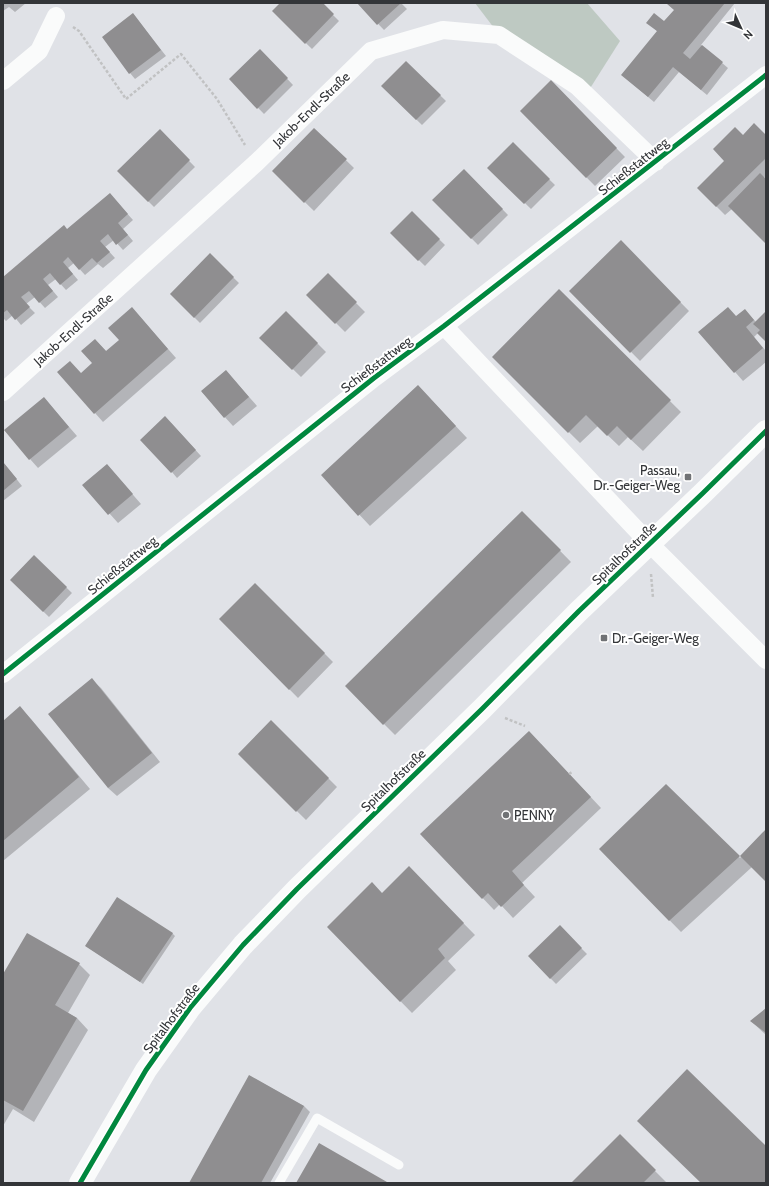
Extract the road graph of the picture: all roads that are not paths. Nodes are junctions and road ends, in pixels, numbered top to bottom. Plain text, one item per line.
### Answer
1 (56, 16) road end
2 (766, 76) edge
3 (3, 81) edge
4 (656, 162) junction
5 (444, 326) junction
6 (3, 392) edge
7 (766, 431) edge
8 (650, 544) junction
9 (766, 660) edge
10 (3, 674) edge
11 (399, 1165) dead end
12 (80, 1183) edge
13 (279, 1183) edge

1 - 3 street
2 - 4 street, Schießstattweg
4 - 5 street, Schießstattweg
4 - 6 street, Jakob-Endl-Straße
5 - 8 street
5 - 10 street, Schießstattweg
7 - 8 street, Spitalhofstraße
8 - 9 street
8 - 12 street, Spitalhofstraße
11 - 13 lane

